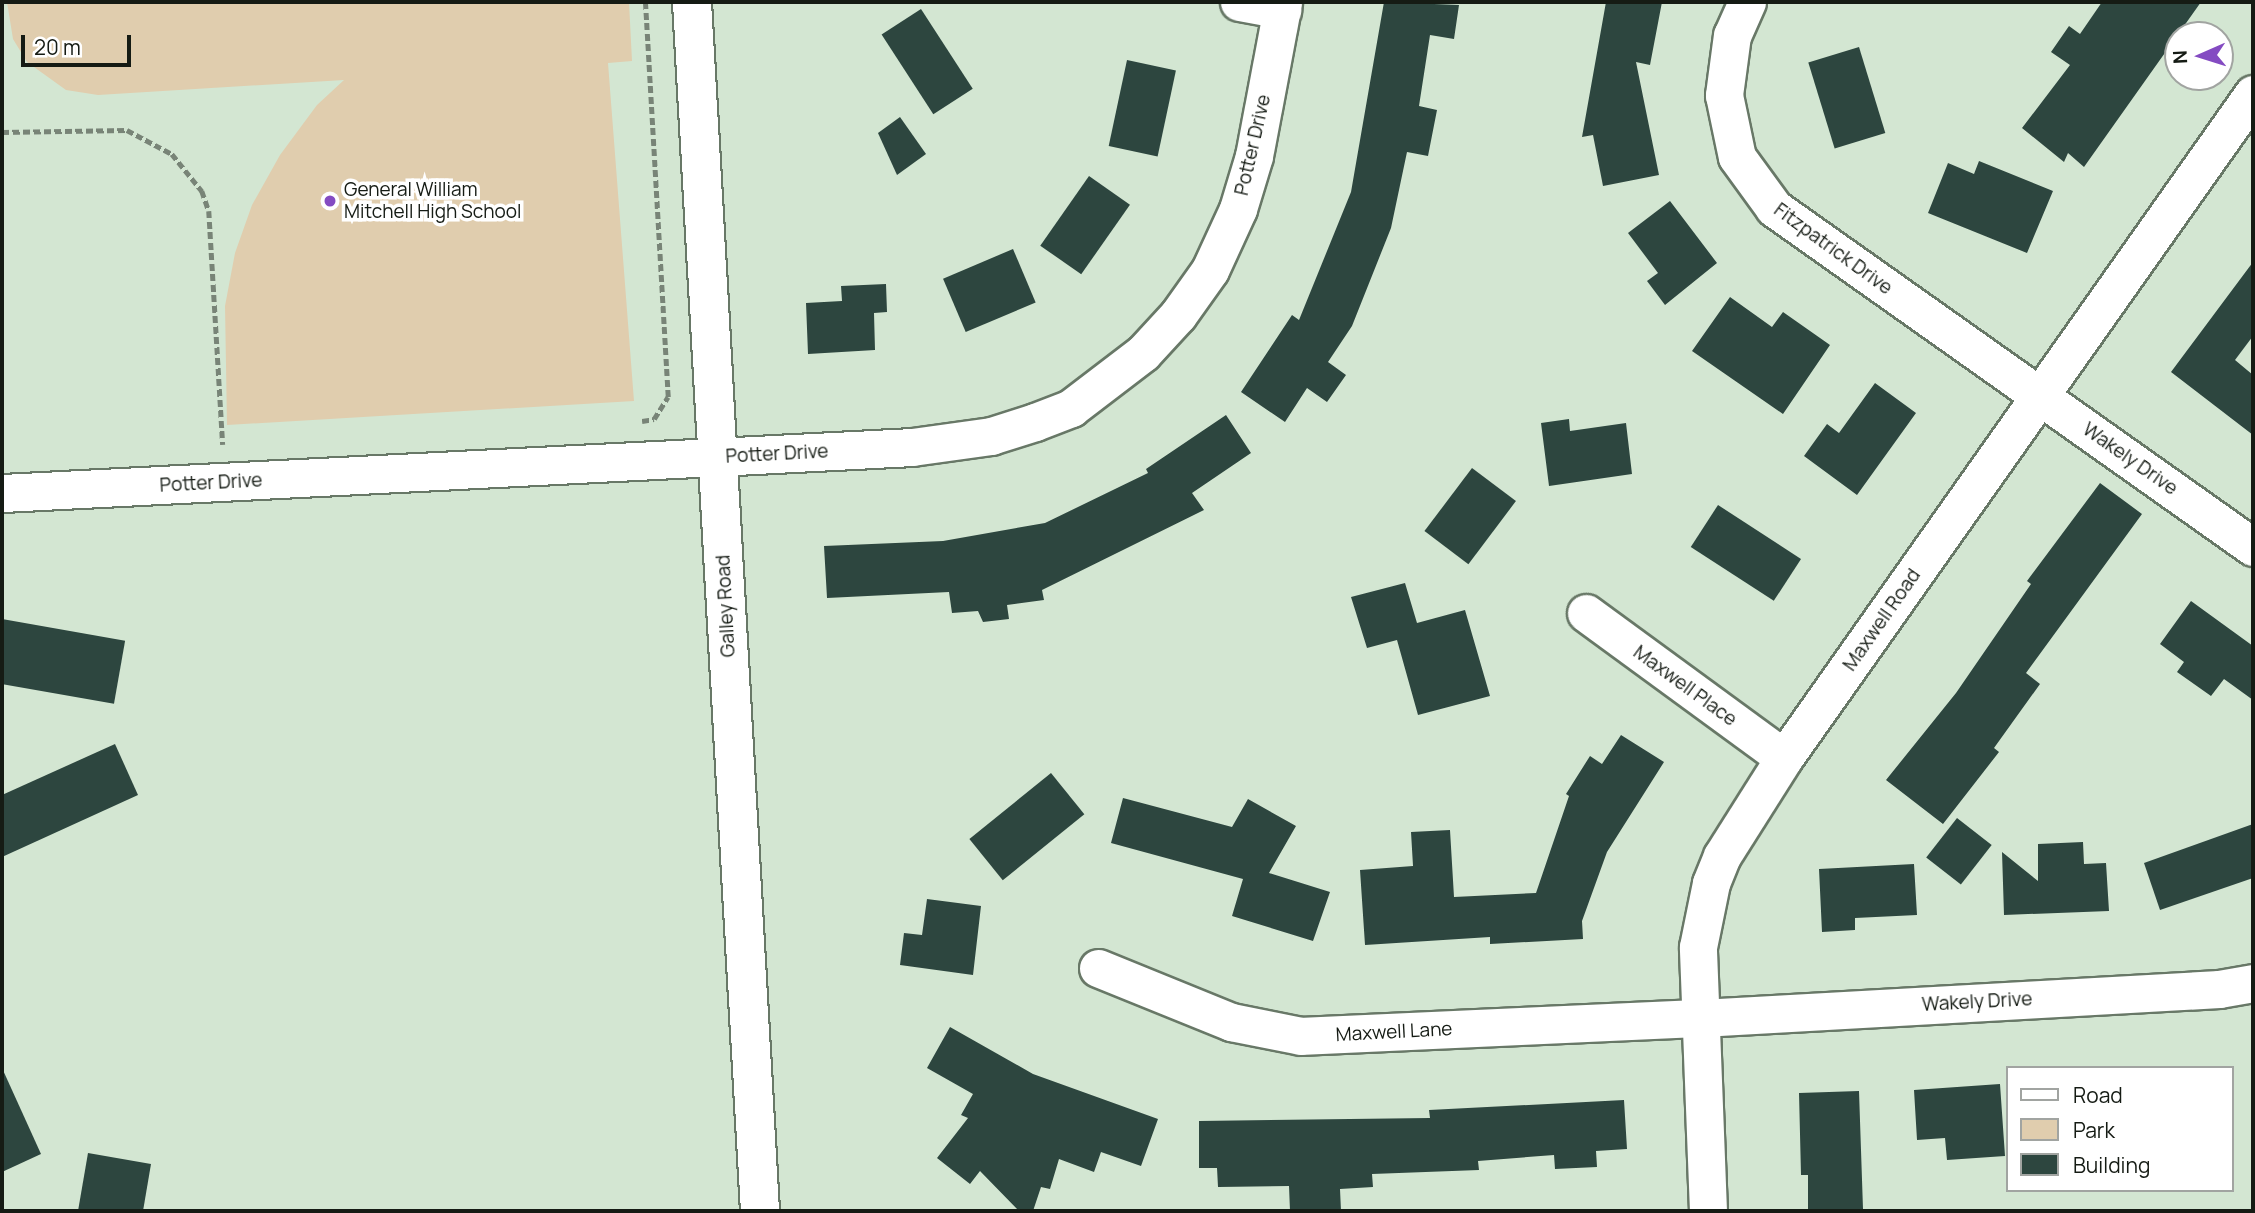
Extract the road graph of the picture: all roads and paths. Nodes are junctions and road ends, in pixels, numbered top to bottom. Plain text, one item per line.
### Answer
1 (645, 2) edge
2 (692, 2) edge
3 (1239, 2) edge
4 (1747, 2) edge
5 (1283, 6) edge
6 (2253, 94) edge
7 (2, 132) edge
8 (2040, 396) junction
9 (654, 419) dead end
10 (223, 444) dead end
11 (718, 458) junction
12 (2, 493) edge
13 (2253, 547) edge
14 (1586, 612) dead end
15 (1784, 758) junction
16 (1098, 968) dead end
17 (2253, 983) edge
18 (1701, 1018) junction
19 (760, 1211) edge
20 (1708, 1211) edge

1 - 9 path
2 - 11 main road, Galley Road
3 - 5 street
4 - 8 street, Fitzpatrick Drive
5 - 11 street, Potter Drive
6 - 8 street, Maxwell Road
7 - 10 path
8 - 13 street, Wakely Drive
8 - 15 street, Maxwell Road
11 - 12 street, Potter Drive
11 - 19 main road, Galley Road
14 - 15 street, Maxwell Place
15 - 18 street, Maxwell Road
16 - 18 street, Maxwell Lane
17 - 18 street, Wakely Drive
18 - 20 street, Maxwell Road

